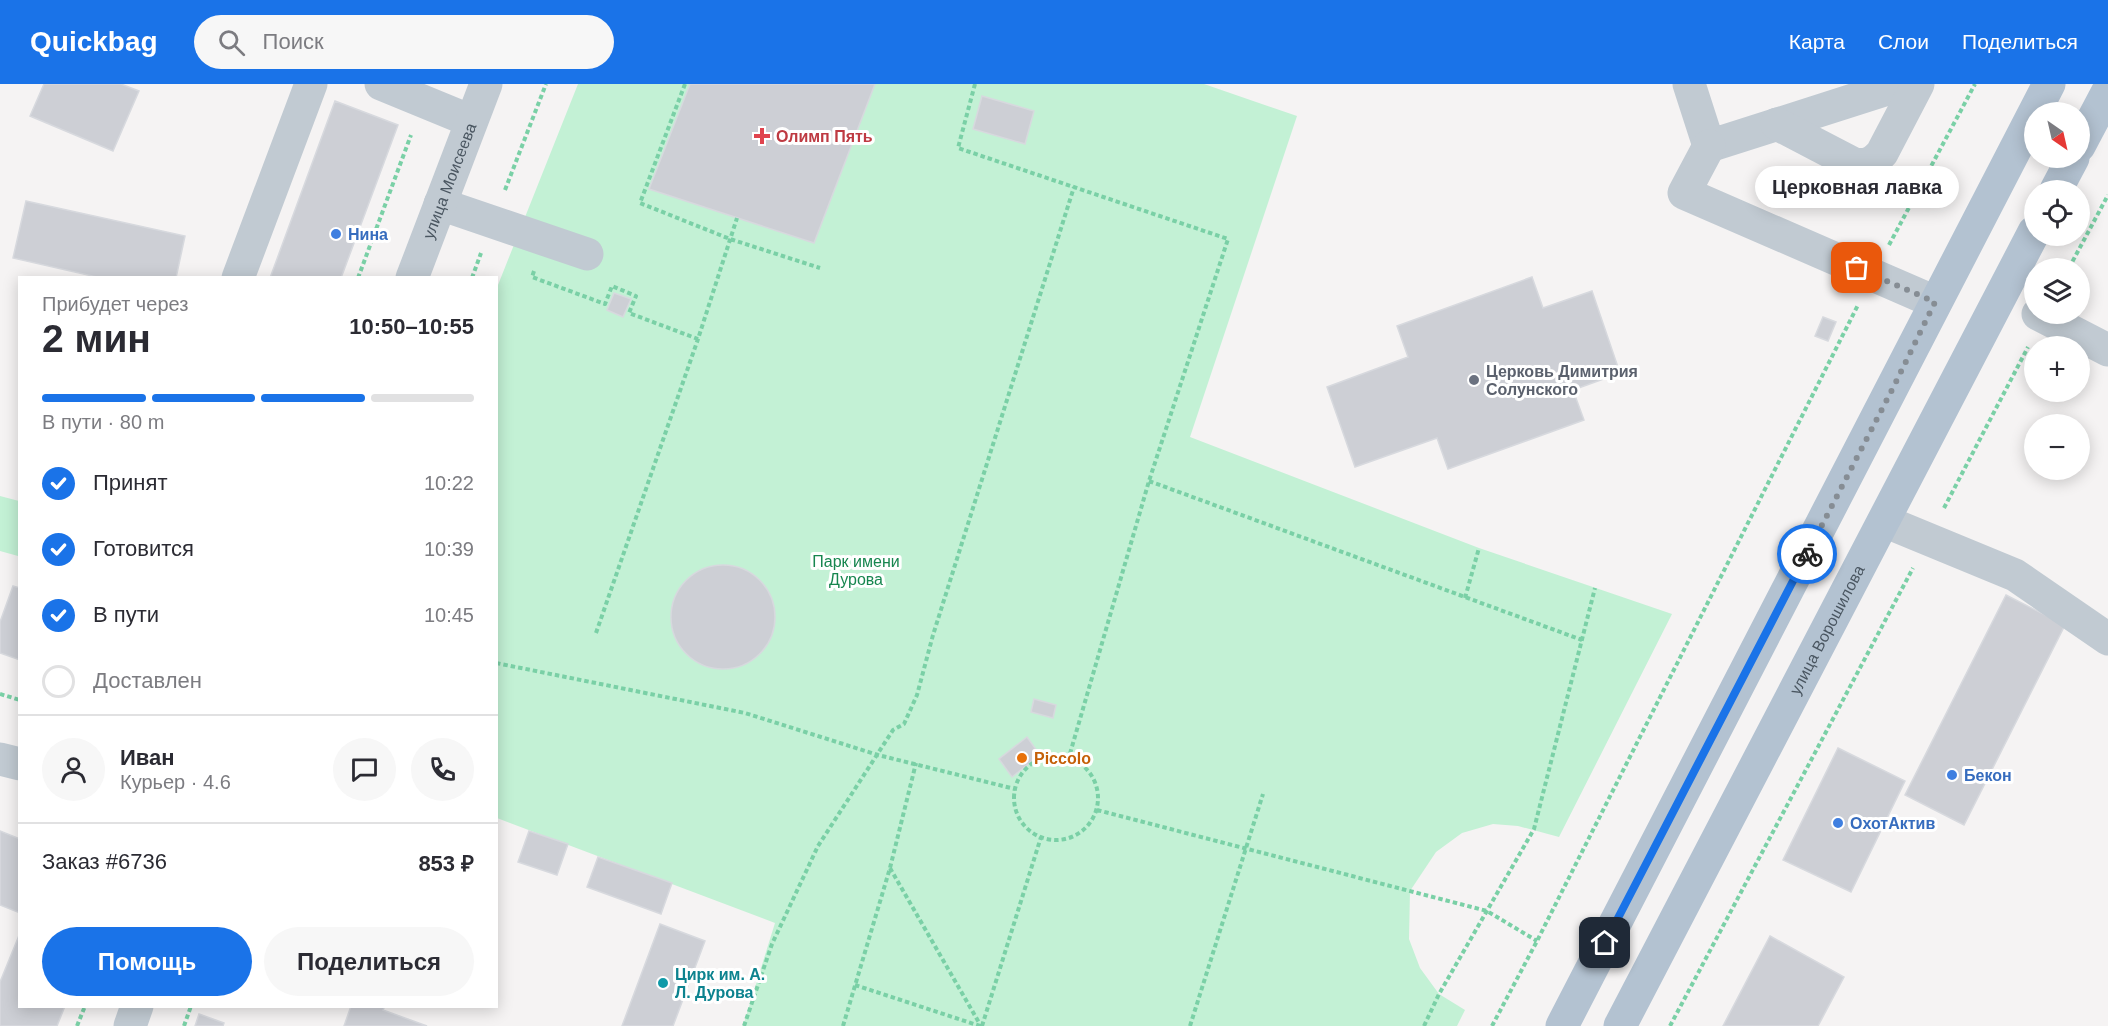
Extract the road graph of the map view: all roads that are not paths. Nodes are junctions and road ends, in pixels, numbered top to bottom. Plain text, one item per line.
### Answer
1 (311, 84) edge
2 (381, 84) edge
3 (486, 84) edge
4 (1689, 84) edge
5 (1903, 84) edge
6 (1918, 84) edge
7 (2049, 84) edge
8 (2108, 91) edge
9 (471, 121) junction
10 (1777, 124) junction
11 (2090, 125) edge
12 (1709, 146) junction
13 (440, 204) junction
14 (2027, 246) edge
15 (587, 254) dead end
16 (239, 276) edge
17 (413, 276) edge
18 (2002, 294) junction
19 (1935, 302) junction
20 (2024, 306) edge
21 (2058, 324) edge
22 (2108, 350) edge
23 (1884, 521) junction
24 (2108, 639) edge
25 (0, 759) edge
26 (18, 764) edge
27 (136, 1008) edge
28 (130, 1026) edge
29 (1562, 1026) edge
30 (1620, 1026) edge

1 - 16 street
2 - 9 street
3 - 9 street, улица Моисеева
4 - 12 street
5 - 10 street
6 - 10 street
7 - 19 main road
8 - 11 main road
9 - 13 street, улица Моисеева
10 - 12 street
12 - 19 street
13 - 15 street
13 - 17 street, улица Моисеева
14 - 18 main road, улица Ворошилова
18 - 20 street
18 - 23 main road, улица Ворошилова
19 - 29 main road
21 - 22 street
23 - 24 street
23 - 30 main road, улица Ворошилова
25 - 26 street
27 - 28 street

